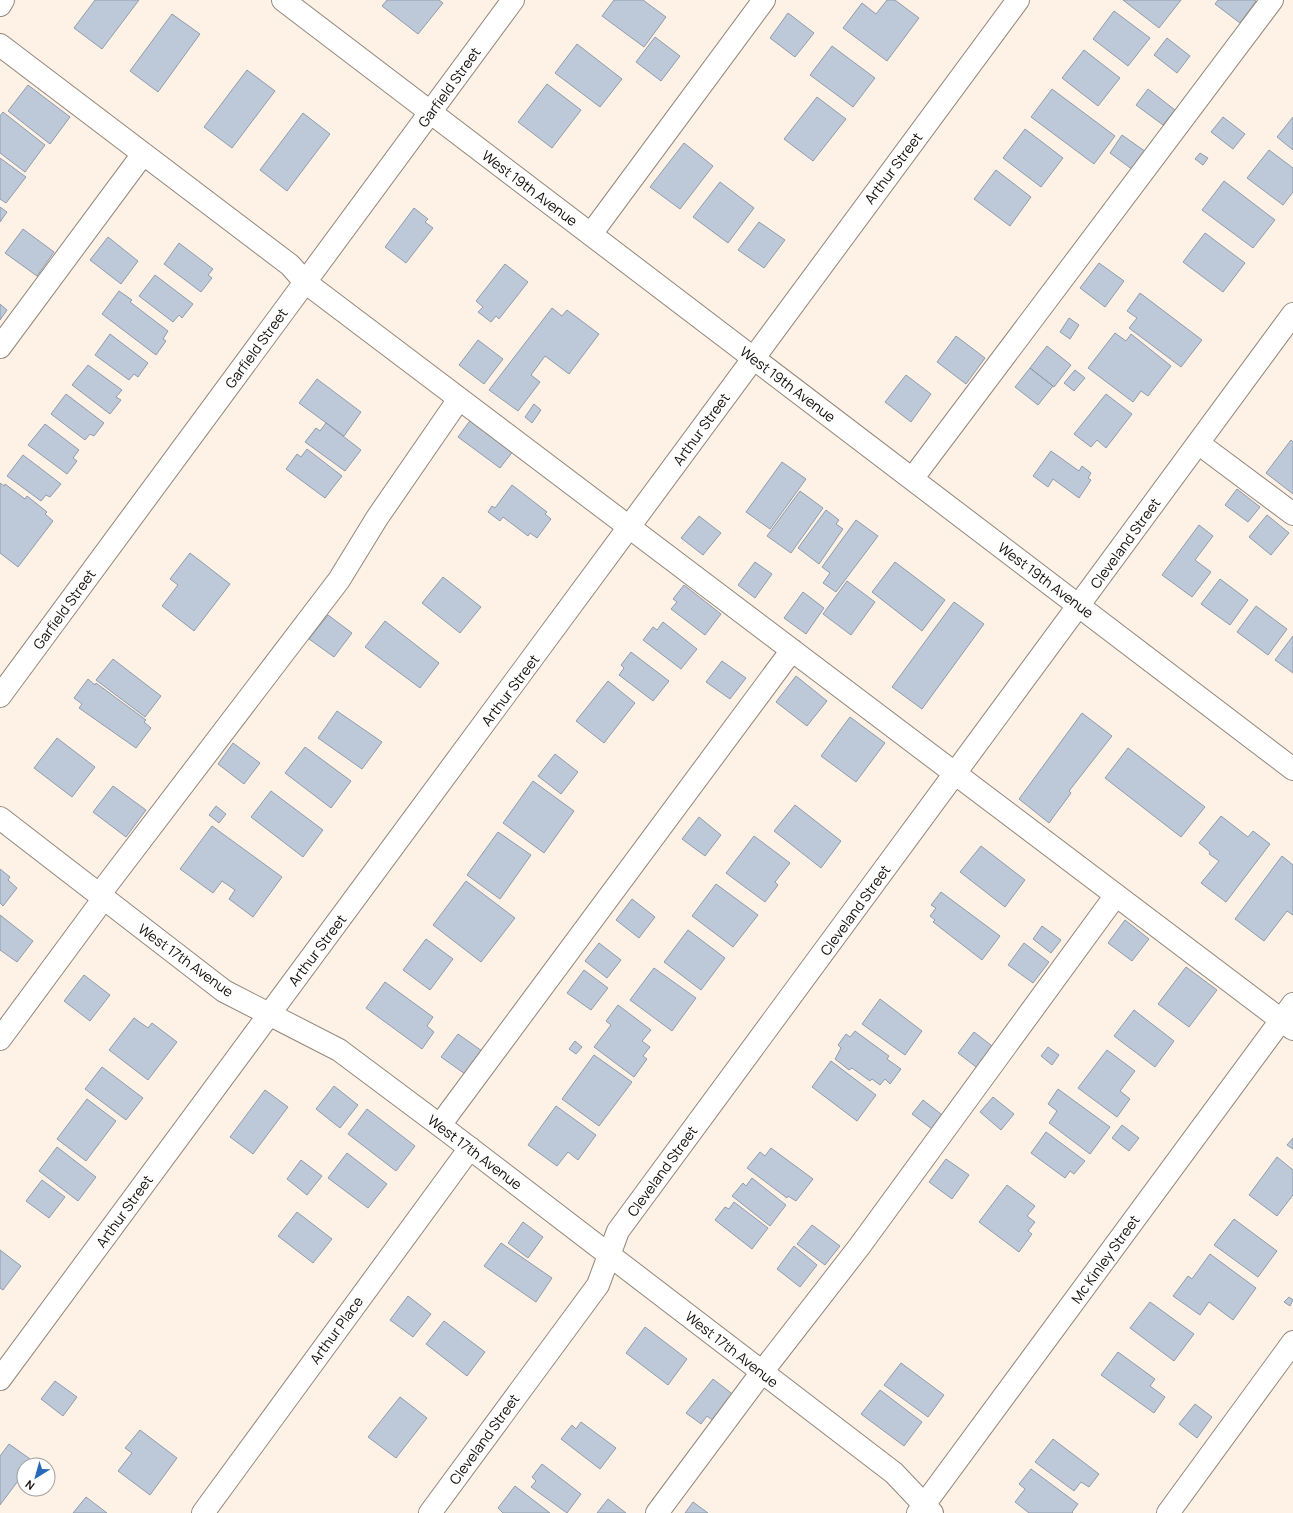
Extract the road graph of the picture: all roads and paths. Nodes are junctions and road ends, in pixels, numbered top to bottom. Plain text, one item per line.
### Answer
1 (3, 0) edge
2 (283, 0) edge
3 (513, 0) edge
4 (764, 0) edge
5 (1018, 0) edge
6 (1272, 0) edge
7 (0, 5) edge
8 (0, 45) edge
9 (430, 112) junction
10 (143, 154) junction
11 (591, 234) junction
12 (305, 282) junction
13 (1293, 314) edge
14 (0, 347) edge
15 (753, 358) junction
16 (459, 399) junction
17 (1198, 443) junction
18 (912, 479) junction
19 (1293, 514) edge
20 (630, 528) junction
21 (1080, 606) junction
22 (792, 650) junction
23 (0, 696) edge
24 (1293, 769) edge
25 (955, 774) junction
26 (0, 818) edge
27 (1116, 895) junction
28 (102, 897) junction
29 (269, 1014) junction
30 (1289, 1018) edge
31 (0, 1039) edge
32 (440, 1125) junction
33 (470, 1148) junction
34 (608, 1254) junction
35 (1293, 1342) edge
36 (762, 1372) junction
37 (0, 1379) edge
38 (924, 1510) edge
39 (203, 1513) edge
40 (430, 1513) edge
41 (657, 1513) edge
42 (1168, 1513) edge

1 - 7 street
2 - 9 street, West 19th Avenue
3 - 9 street, Garfield Street
4 - 11 street
5 - 15 street, Arthur Street
6 - 18 street
8 - 10 street
9 - 11 street, West 19th Avenue
9 - 12 street, Garfield Street
10 - 12 street
10 - 14 street
11 - 15 street, West 19th Avenue
12 - 16 street
12 - 23 street, Garfield Street
13 - 17 street, Cleveland Street
15 - 18 street, West 19th Avenue
15 - 20 street, Arthur Street
16 - 20 street
16 - 28 street
17 - 19 street
17 - 21 street, Cleveland Street
18 - 21 street, West 19th Avenue
20 - 22 street
20 - 29 street, Arthur Street
21 - 24 street, West 19th Avenue
21 - 25 street, Cleveland Street
22 - 25 street
22 - 32 street
25 - 27 street
25 - 34 street, Cleveland Street
26 - 28 street, West 17th Avenue
27 - 30 street
27 - 36 street
28 - 29 street, West 17th Avenue
28 - 31 street
29 - 32 street, West 17th Avenue
29 - 37 street, Arthur Street
30 - 38 street, Mc Kinley Street
32 - 33 street, West 17th Avenue
33 - 34 street, West 17th Avenue
33 - 39 street, Arthur Place
34 - 36 street, West 17th Avenue
34 - 40 street, Cleveland Street
35 - 42 street
36 - 38 street, West 17th Avenue
36 - 41 street

